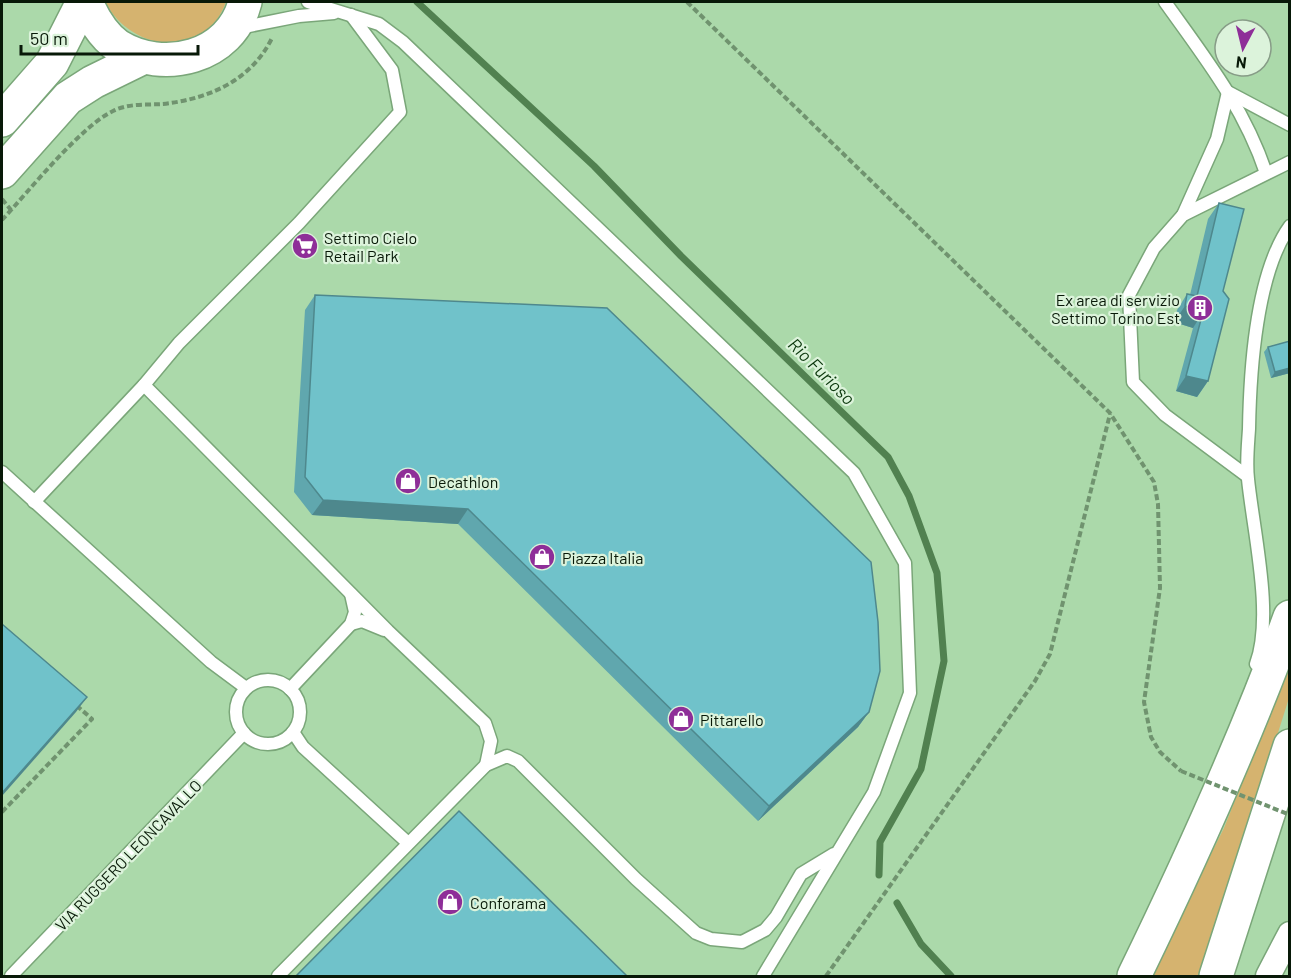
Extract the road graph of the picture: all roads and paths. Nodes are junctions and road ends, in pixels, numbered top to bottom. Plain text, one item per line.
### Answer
1 (84, 2) edge
2 (308, 2) edge
3 (687, 2) edge
4 (1165, 2) edge
5 (345, 14) junction
6 (238, 16) edge
7 (276, 21) junction
8 (142, 58) junction
9 (1228, 92) junction
10 (2, 120) edge
11 (1290, 124) edge
12 (1290, 162) edge
13 (2, 172) edge
14 (1266, 173) junction
15 (2, 199) edge
16 (11, 210) junction
17 (1183, 215) junction
18 (2, 220) edge
19 (1290, 226) edge
20 (144, 385) junction
21 (1110, 413) junction
22 (2, 472) edge
23 (1247, 476) junction
24 (34, 502) junction
25 (350, 593) junction
26 (1290, 617) edge
27 (351, 624) junction
28 (388, 631) junction
29 (1250, 681) dead end
30 (246, 688) junction
31 (290, 689) junction
32 (67, 697) edge
33 (292, 732) junction
34 (244, 733) junction
35 (1225, 746) dead end
36 (1290, 746) edge
37 (486, 765) junction
38 (2, 812) edge
39 (1290, 815) edge
40 (408, 843) junction
41 (838, 852) junction
42 (1186, 868) junction
43 (1290, 934) edge
44 (10, 976) edge
45 (278, 976) edge
46 (763, 976) edge
47 (826, 976) edge
48 (1134, 976) edge
49 (1216, 976) edge
50 (1268, 976) edge

1 - 8 main road
1 - 10 main road
2 - 5 lane
3 - 21 path
4 - 9 lane
5 - 7 lane
5 - 20 lane
5 - 41 lane
6 - 7 lane
6 - 8 main road
7 - 16 path
8 - 13 main road
9 - 11 lane
9 - 14 lane
9 - 17 lane
12 - 14 lane
14 - 17 lane
15 - 16 path
16 - 18 path
17 - 23 lane
19 - 23 lane
20 - 24 lane
20 - 25 lane
21 - 39 path, bridge
21 - 47 path
22 - 24 lane
23 - 29 lane
24 - 30 lane
25 - 27 lane
25 - 28 lane
26 - 42 main road
27 - 28 lane
27 - 31 lane
28 - 37 lane
30 - 31 lane
30 - 34 lane
31 - 33 lane
32 - 38 path
33 - 34 lane
33 - 40 lane
34 - 44 lane, VIA RUGGERO LEONCAVALLO
35 - 42 lane
36 - 49 main road
37 - 40 lane
37 - 41 lane
40 - 45 lane
41 - 46 lane
42 - 48 main road
43 - 50 street

